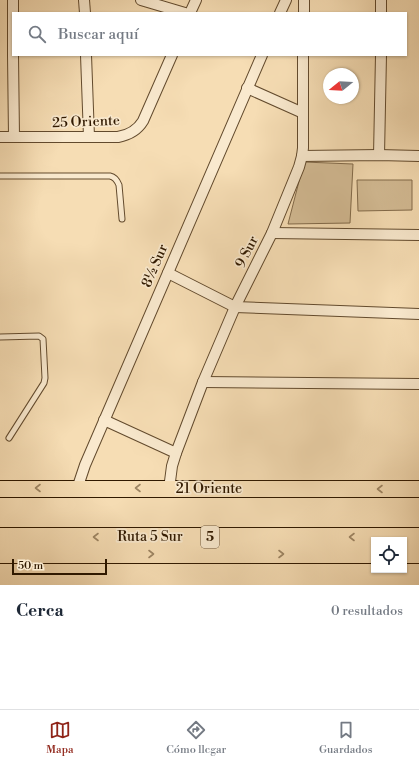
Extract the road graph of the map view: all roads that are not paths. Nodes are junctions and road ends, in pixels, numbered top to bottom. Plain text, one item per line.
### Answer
1 (13, 0) edge
2 (84, 0) edge
3 (140, 0) edge
4 (196, 0) edge
5 (286, 0) edge
6 (304, 0) edge
7 (382, 0) edge
8 (13, 12) edge
9 (85, 12) edge
10 (182, 12) edge
11 (190, 12) edge
12 (280, 12) edge
13 (304, 12) edge
14 (381, 12) edge
15 (13, 56) edge
16 (86, 56) edge
17 (172, 56) edge
18 (262, 56) edge
19 (304, 56) edge
20 (381, 56) edge
21 (247, 88) junction
22 (303, 113) junction
23 (0, 137) edge
24 (14, 137) junction
25 (89, 137) junction
26 (379, 155) junction
27 (302, 156) junction
28 (419, 156) edge
29 (0, 176) edge
30 (122, 219) dead end
31 (272, 233) junction
32 (419, 235) edge
33 (168, 273) junction
34 (235, 307) junction
35 (419, 314) edge
36 (0, 336) edge
37 (203, 382) junction
38 (419, 384) edge
39 (104, 420) junction
40 (9, 438) dead end
41 (176, 453) junction
42 (75, 488) junction
43 (169, 488) junction
44 (0, 489) edge
45 (419, 489) edge
46 (0, 537) edge
47 (419, 537) edge
48 (0, 554) edge
49 (371, 554) edge
50 (407, 554) edge
51 (419, 554) edge

1 - 8 street
2 - 9 street
3 - 10 street
4 - 11 street
5 - 12 street
6 - 13 street
7 - 14 street
15 - 24 street
16 - 25 street
17 - 25 street, 25 Oriente
18 - 21 street, 8½ Sur
19 - 22 street, 9 Sur
20 - 26 street
21 - 22 street
21 - 33 street, 8½ Sur
22 - 27 street, 9 Sur
23 - 24 street, 25 Oriente
24 - 25 street, 25 Oriente
26 - 27 street
26 - 28 street
27 - 31 street, 9 Sur
29 - 30 lane
31 - 32 street
31 - 34 street, 9 Sur
33 - 34 street
33 - 39 street, 8½ Sur
34 - 35 street
34 - 37 street, 9 Sur
36 - 40 lane
37 - 38 street
37 - 41 street, 9 Sur
39 - 41 street
39 - 42 street, 8½ Sur
41 - 43 street, 9 Sur
43 -> 42 main road, 21 Oriente
42 -> 44 main road, 21 Oriente
45 -> 43 main road, 21 Oriente
47 -> 46 highway, Ruta 5 Sur / 5
48 -> 49 highway, Ruta 5 Sur / 5
50 - 51 highway

